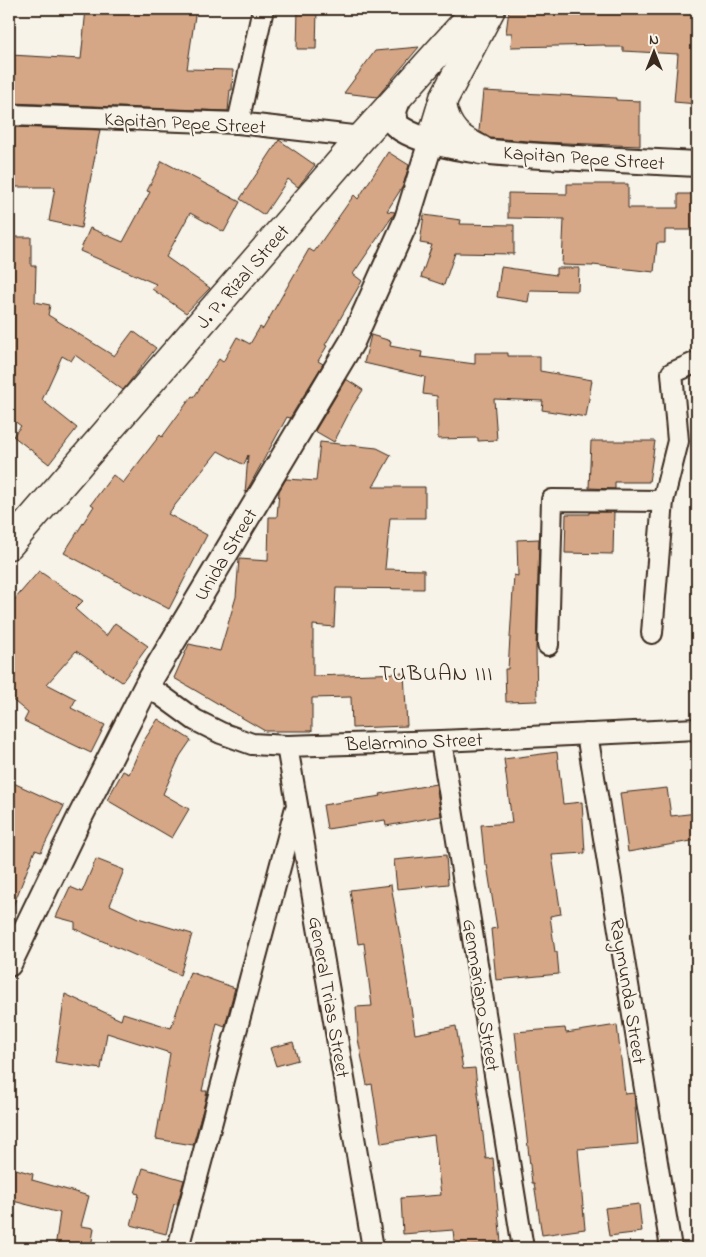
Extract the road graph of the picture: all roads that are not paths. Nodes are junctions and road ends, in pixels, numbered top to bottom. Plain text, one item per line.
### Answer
1 (263, 9) edge
2 (460, 9) edge
3 (476, 9) edge
4 (491, 9) edge
5 (446, 44) junction
6 (400, 95) junction
7 (442, 105) junction
8 (9, 115) edge
9 (238, 123) junction
10 (362, 138) junction
11 (422, 138) junction
12 (481, 150) junction
13 (697, 164) edge
14 (697, 362) edge
15 (663, 501) junction
16 (9, 544) edge
17 (652, 633) dead end
18 (548, 645) dead end
19 (147, 685) junction
20 (697, 729) edge
21 (587, 734) junction
22 (441, 741) junction
23 (287, 746) junction
24 (297, 804) junction
25 (9, 964) edge
26 (178, 1248) edge
27 (374, 1248) edge
28 (523, 1248) edge
29 (671, 1248) edge

1 - 9 street
2 - 5 main road
3 - 5 main road, J. P. Rizal Street
4 - 7 main road
5 - 6 main road, J. P. Rizal Street
6 - 10 main road, J. P. Rizal Street
6 - 11 street
7 - 11 main road
7 - 12 main road
8 - 9 street, Kapitan Pepe Street
9 - 10 street, Kapitan Pepe Street
10 - 11 street, Kapitan Pepe Street
10 - 16 main road, J. P. Rizal Street
11 - 12 street, Kapitan Pepe Street
11 - 19 street, Unida Street
12 - 13 street, Kapitan Pepe Street
14 - 15 street
15 - 17 street
15 - 18 street
19 - 23 street, Belarmino Street
19 - 25 street, Unida Street
20 - 21 street, Belarmino Street
21 - 22 street, Belarmino Street
21 - 29 street, Raymunda Street
22 - 23 street, Belarmino Street
22 - 28 street, Genmariano Street
23 - 24 street, General Trias Street
24 - 26 street
24 - 27 street, General Trias Street

